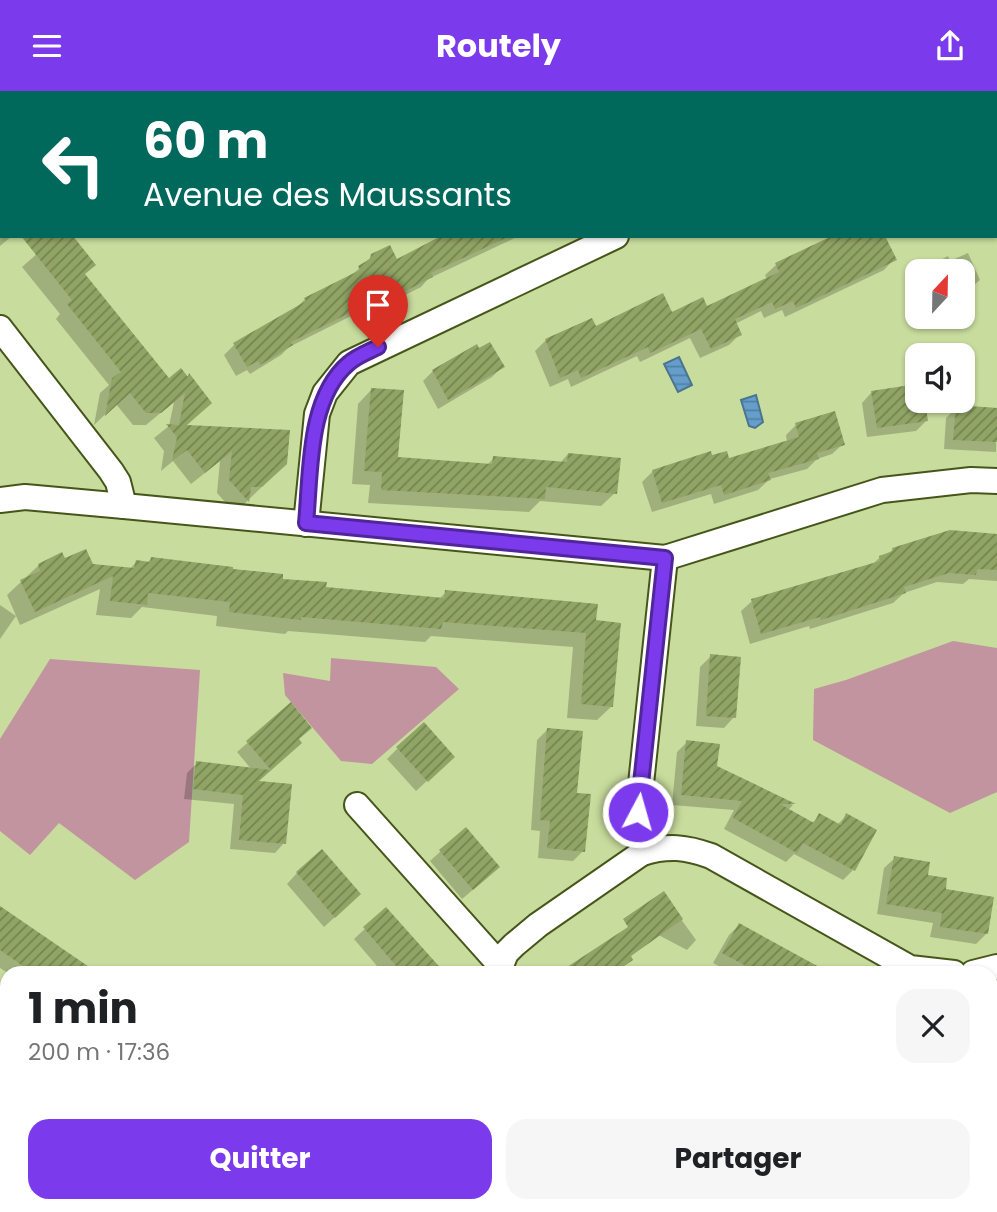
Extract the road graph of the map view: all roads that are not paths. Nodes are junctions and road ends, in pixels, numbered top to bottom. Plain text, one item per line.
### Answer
1 (612, 238) edge
2 (0, 328) edge
3 (997, 481) edge
4 (0, 500) edge
5 (124, 506) junction
6 (306, 523) junction
7 (665, 558) junction
8 (357, 805) dead end
9 (642, 853) junction
10 (496, 966) edge
11 (501, 966) edge
12 (906, 966) edge

1 - 6 street
2 - 5 street
3 - 7 street
4 - 5 street
5 - 6 street
6 - 7 street
7 - 9 street
8 - 10 street
9 - 11 street
9 - 12 street

